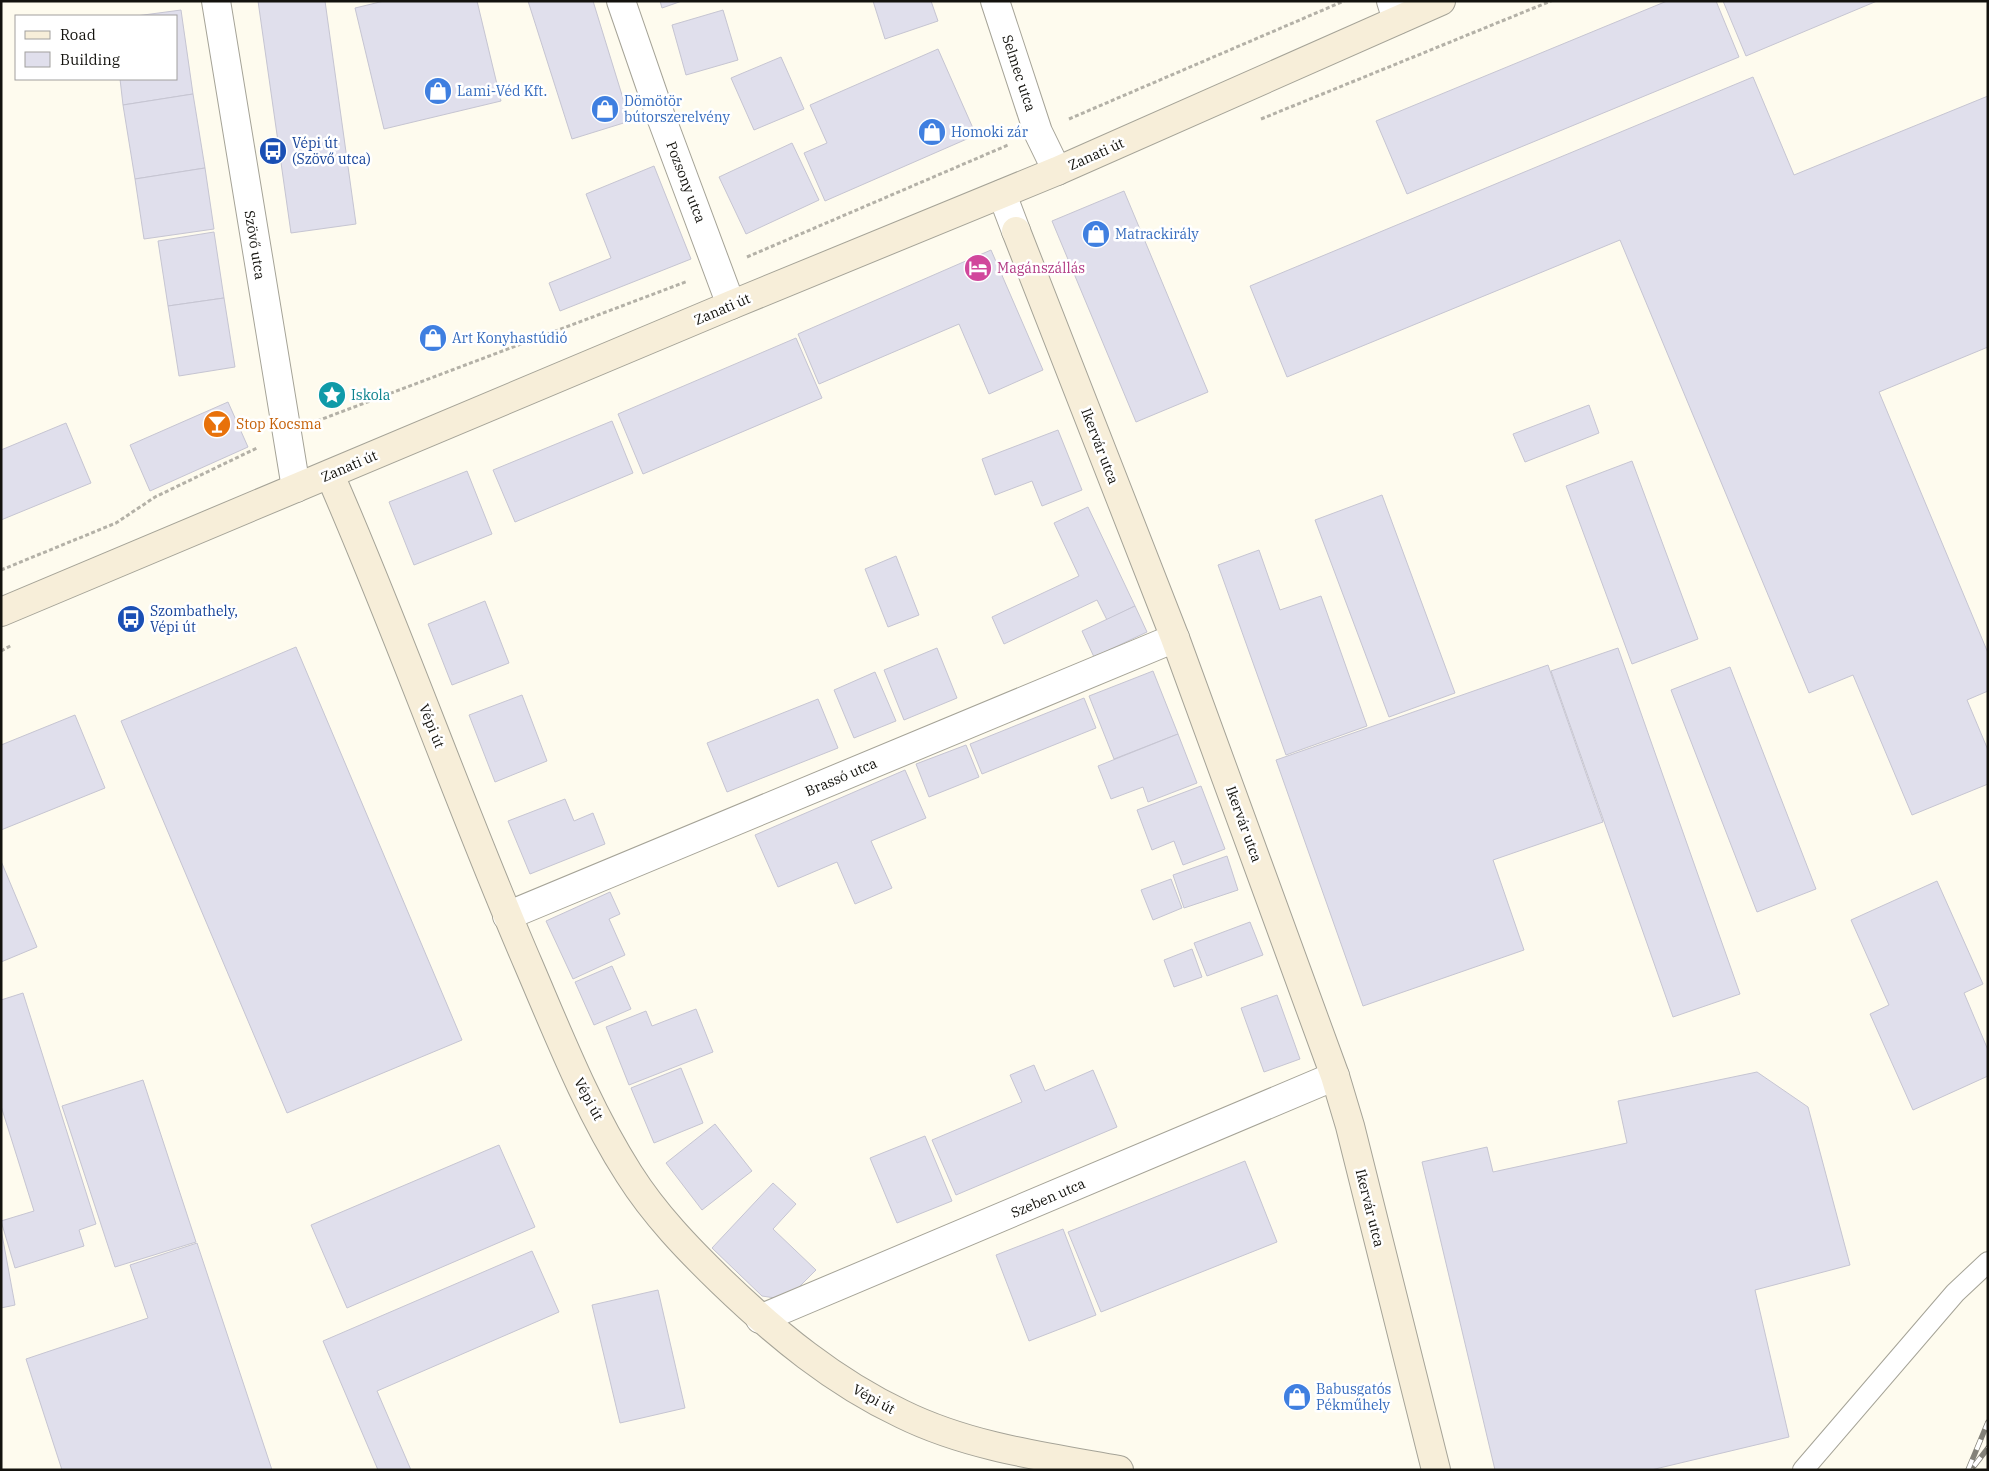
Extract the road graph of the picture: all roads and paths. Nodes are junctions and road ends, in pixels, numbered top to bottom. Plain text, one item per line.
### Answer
1 (216, 1) edge
2 (621, 1) edge
3 (995, 1) edge
4 (1344, 1) edge
5 (1441, 1) edge
6 (1394, 11) edge
7 (1038, 132) junction
8 (1058, 171) junction
9 (1002, 194) junction
10 (719, 269) junction
11 (731, 305) junction
12 (286, 433) junction
13 (330, 474) junction
14 (296, 488) junction
15 (1, 570) edge
16 (1, 612) edge
17 (1175, 638) junction
18 (507, 916) junction
19 (1335, 1076) junction
20 (1988, 1262) edge
21 (760, 1319) junction
22 (1433, 1467) edge
23 (1119, 1470) edge
24 (1803, 1470) edge

1 - 12 street, Szövő utca
2 - 10 street, Pozsony utca
3 - 7 street, Selmec utca
4 - 7 path
5 - 6 street, Zanati út
6 - 8 street, Zanati út
7 - 8 street, Selmec utca
7 - 10 path
8 - 9 street, Zanati út
9 - 11 street, Zanati út
9 - 17 street, Ikervár utca
10 - 11 street, Pozsony utca
10 - 12 path
11 - 13 street, Zanati út
12 - 14 street, Szövő utca
12 - 15 path
13 - 14 street, Zanati út
13 - 18 street, Vépi út
14 - 16 street, Zanati út
17 - 18 street, Brassó utca
17 - 19 street, Ikervár utca
18 - 21 street, Vépi út
19 - 21 street, Szeben utca
19 - 22 street, Ikervár utca
20 - 24 lane
21 - 23 street, Vépi út

